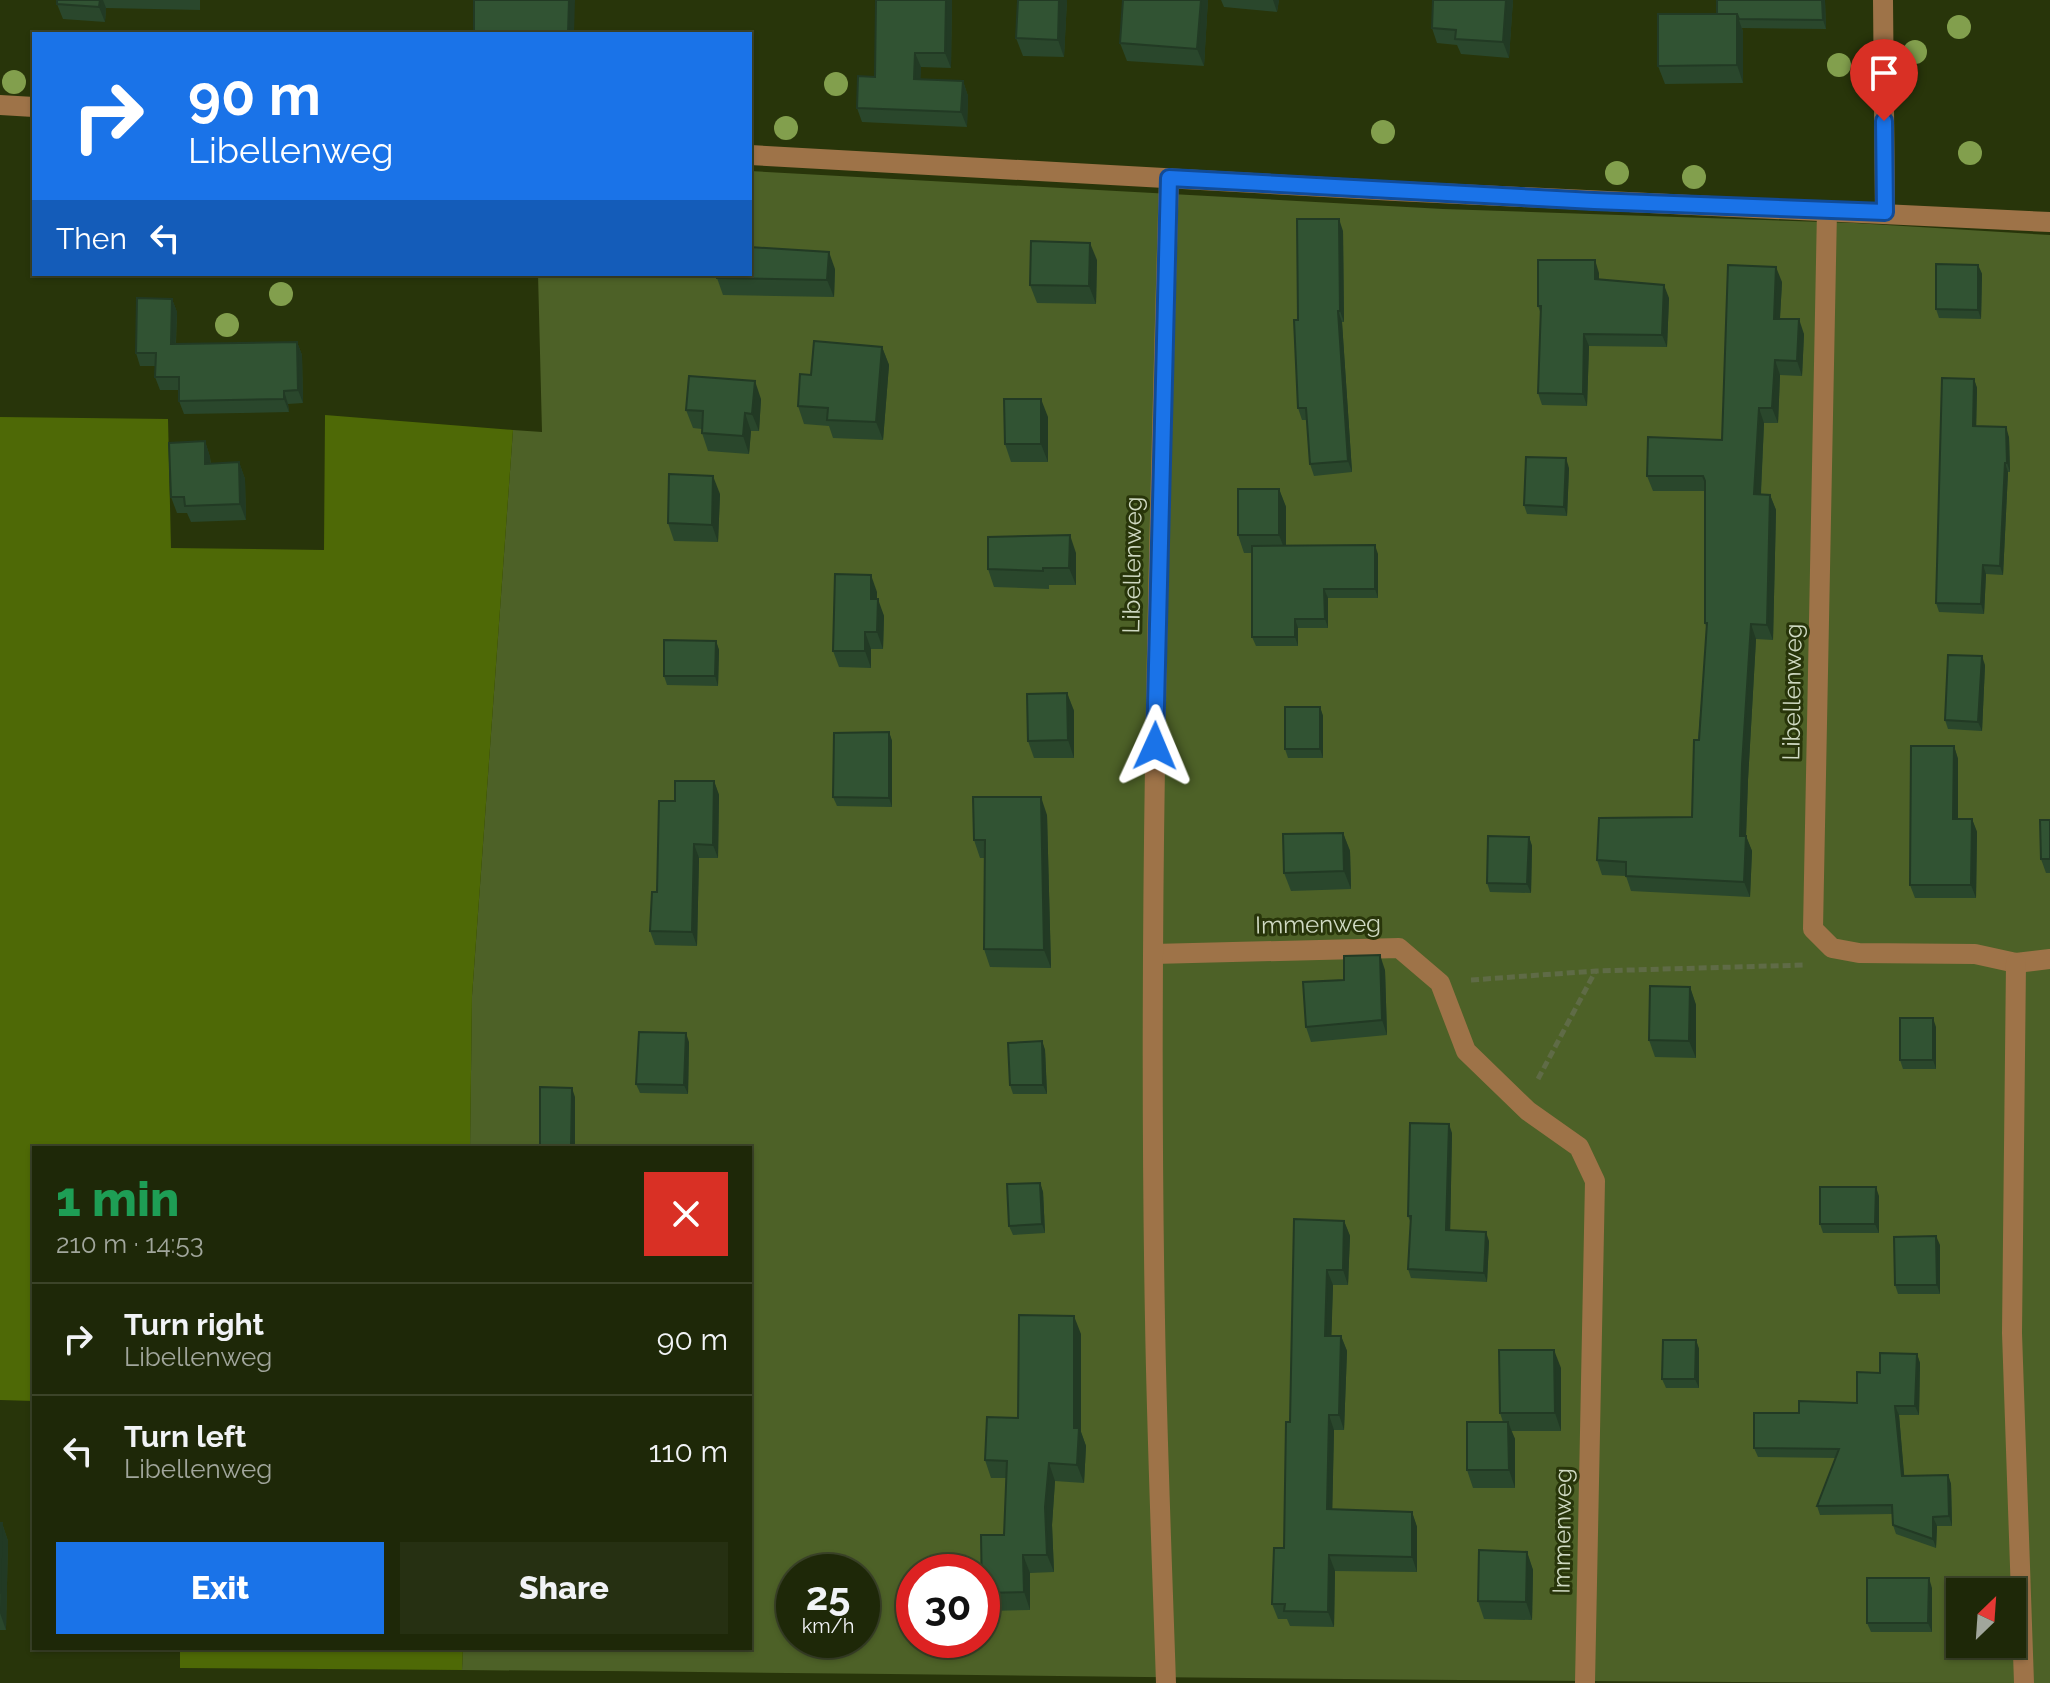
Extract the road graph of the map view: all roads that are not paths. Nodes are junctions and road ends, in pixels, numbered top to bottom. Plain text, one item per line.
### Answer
1 (1883, 0) edge
2 (0, 105) edge
3 (32, 107) edge
4 (752, 155) edge
5 (1169, 178) junction
6 (1827, 210) junction
7 (1885, 212) junction
8 (2050, 222) edge
9 (1153, 954) junction
10 (2050, 959) edge
11 (2016, 963) junction
12 (1166, 1683) edge
13 (1585, 1683) edge
14 (2024, 1683) edge

1 - 7 street
2 - 3 street
4 - 5 street
5 - 6 street
5 - 9 street, Libellenweg
6 - 7 street
6 - 11 street, Libellenweg
7 - 8 street
9 - 12 street
9 - 13 street, Immenweg
10 - 11 street
11 - 14 street

